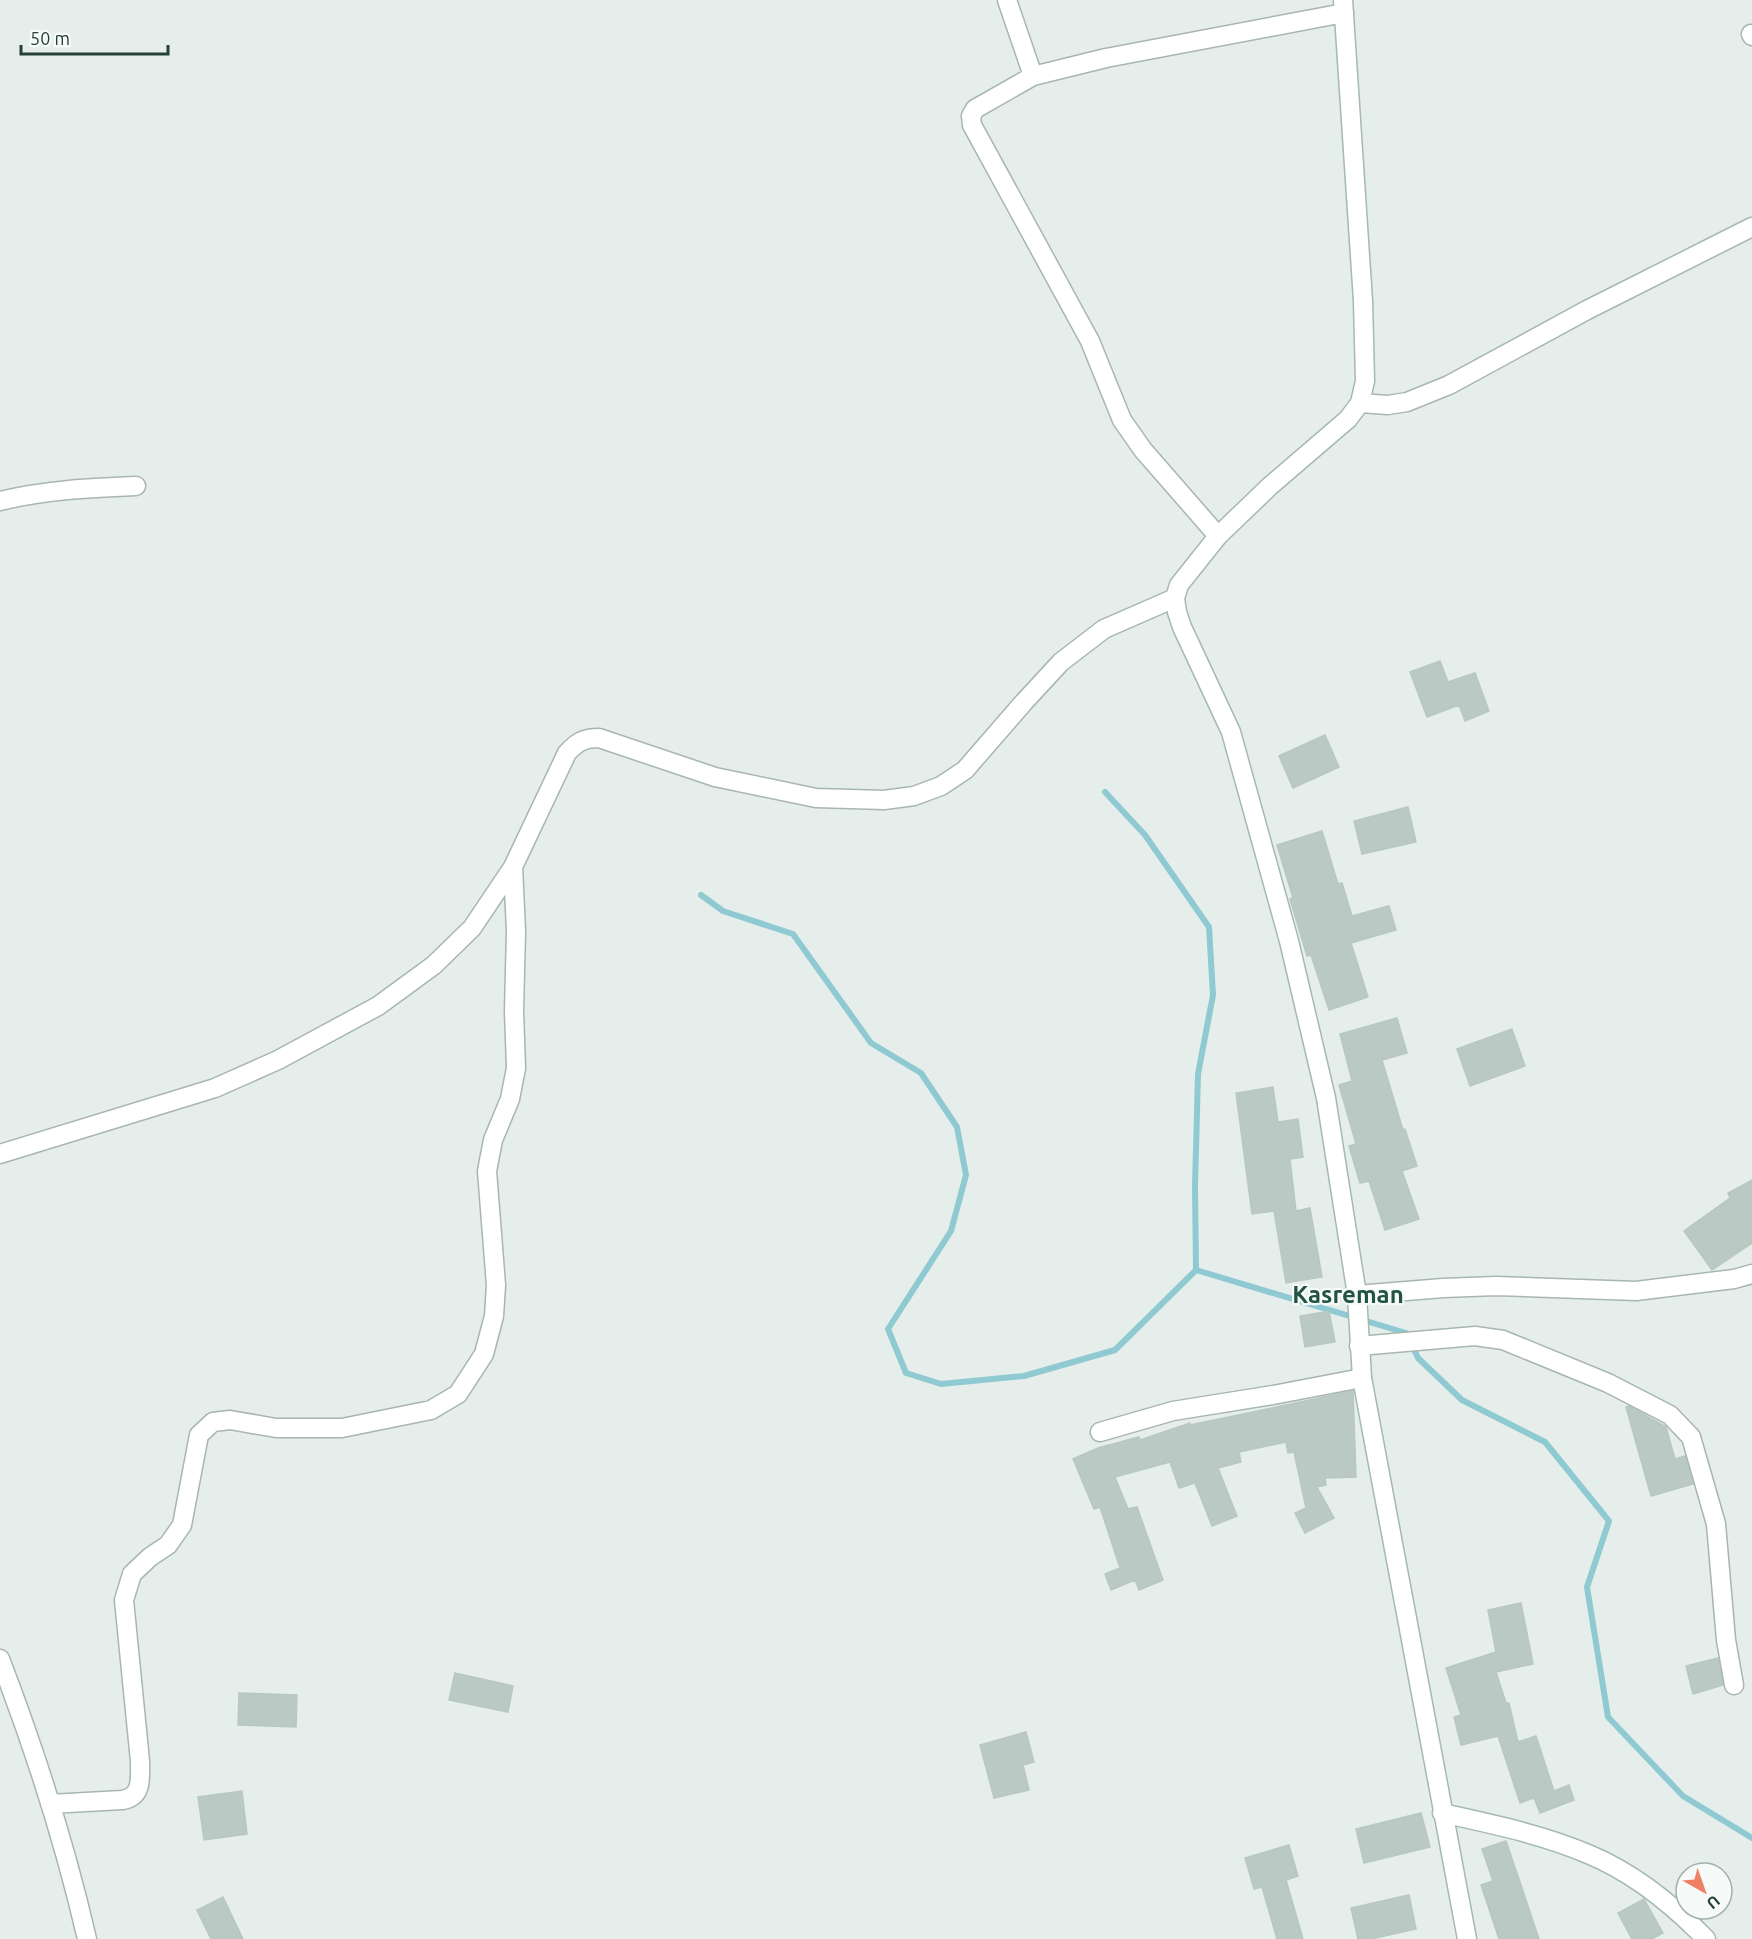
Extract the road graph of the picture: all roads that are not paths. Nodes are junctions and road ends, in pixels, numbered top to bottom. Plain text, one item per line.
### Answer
1 (1006, 0) edge
2 (1343, 7) edge
3 (1033, 76) junction
4 (1752, 227) edge
5 (1360, 403) junction
6 (136, 486) dead end
7 (0, 501) edge
8 (1218, 536) junction
9 (1175, 598) junction
10 (513, 867) junction
11 (0, 1154) edge
12 (1752, 1274) edge
13 (1357, 1303) junction
14 (1359, 1341) junction
15 (1362, 1378) junction
16 (1100, 1432) dead end
17 (0, 1659) edge
18 (1734, 1685) dead end
19 (50, 1804) junction
20 (1442, 1813) junction
21 (87, 1939) edge
22 (1467, 1939) edge
23 (1706, 1939) edge

1 - 3 street
2 - 3 street
2 - 5 street
3 - 8 street
4 - 5 street
5 - 8 street
6 - 7 street
8 - 9 street
9 - 10 street
9 - 13 street
10 - 11 street
10 - 19 street
12 - 13 street
13 - 14 street
14 - 15 street
14 - 18 street
15 - 16 street
15 - 20 street
17 - 19 street
19 - 21 street
20 - 22 street
20 - 23 street

